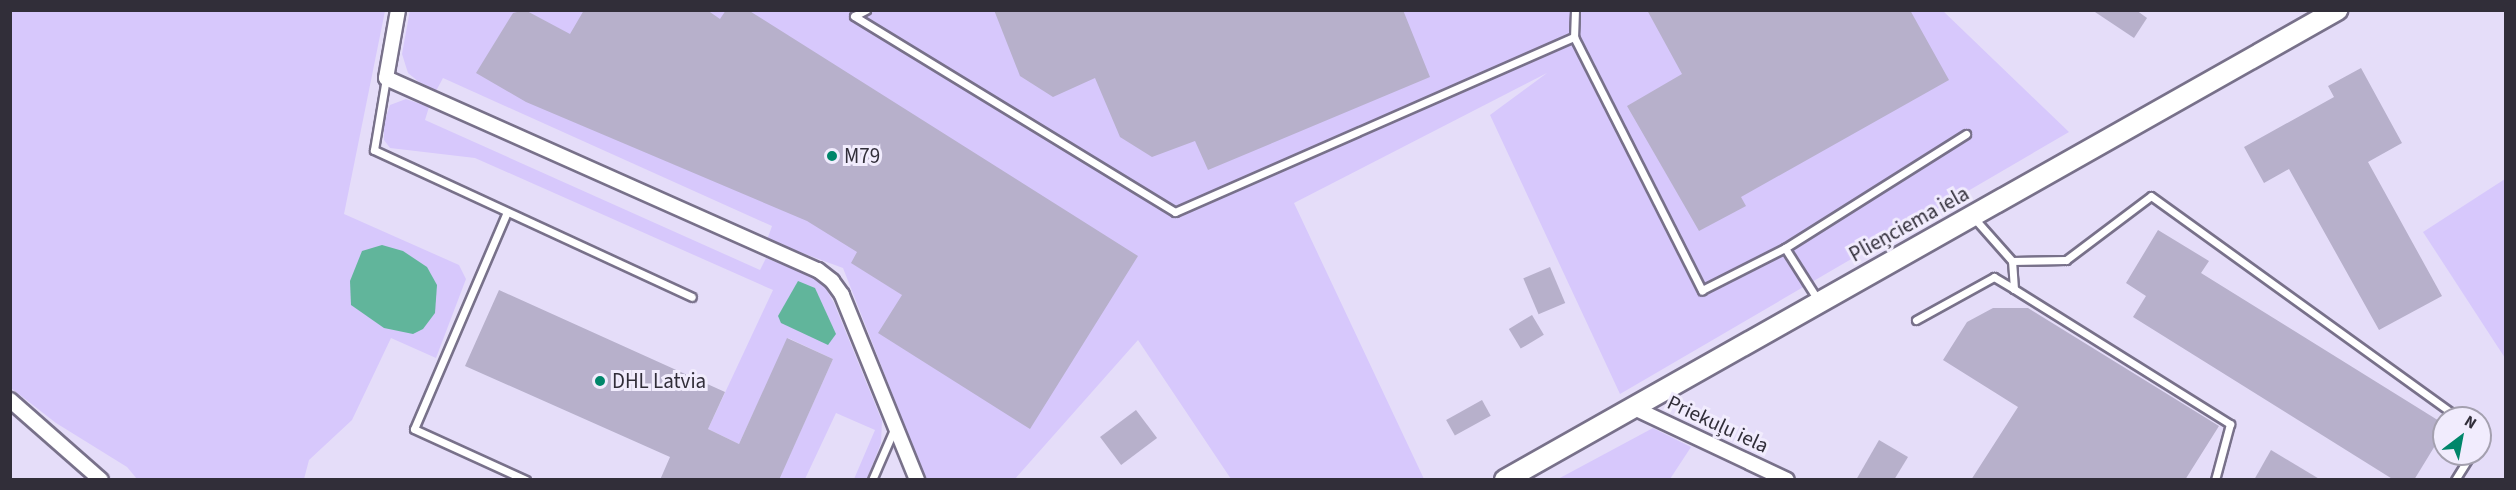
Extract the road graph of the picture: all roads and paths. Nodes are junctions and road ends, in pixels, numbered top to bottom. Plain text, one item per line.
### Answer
1 (398, 10) edge
2 (845, 10) edge
3 (866, 10) edge
4 (1575, 10) edge
5 (2337, 10) edge
6 (854, 16) junction
7 (1574, 37) junction
8 (386, 78) junction
9 (1966, 134) dead end
10 (507, 212) junction
11 (1972, 216) junction
12 (1785, 248) junction
13 (2012, 261) junction
14 (2014, 290) junction
15 (693, 297) dead end
16 (1819, 302) junction
17 (1916, 320) dead end
18 (10, 400) edge
19 (2442, 406) edge
20 (1632, 407) junction
21 (895, 426) junction
22 (2464, 466) edge
23 (101, 480) edge
24 (526, 480) edge
25 (872, 480) edge
26 (917, 480) edge
27 (1505, 480) edge
28 (1786, 480) edge
29 (2214, 480) edge
30 (2455, 480) edge

1 - 8 street
2 - 6 lane
3 - 6 lane
4 - 7 lane
5 - 11 main road, Plieņciema iela
6 - 7 lane
7 - 12 lane
8 - 10 lane
8 - 21 street
9 - 12 lane
10 - 15 lane
10 - 24 lane
11 - 13 lane
11 - 16 main road, Plieņciema iela
12 - 16 lane
13 - 14 lane
13 - 19 lane
14 - 17 lane
14 - 29 lane
16 - 20 main road, Plieņciema iela
18 - 23 street
20 - 27 main road, Plieņciema iela
20 - 28 street, Priekuļu iela
21 - 25 lane
21 - 26 street
22 - 30 lane

